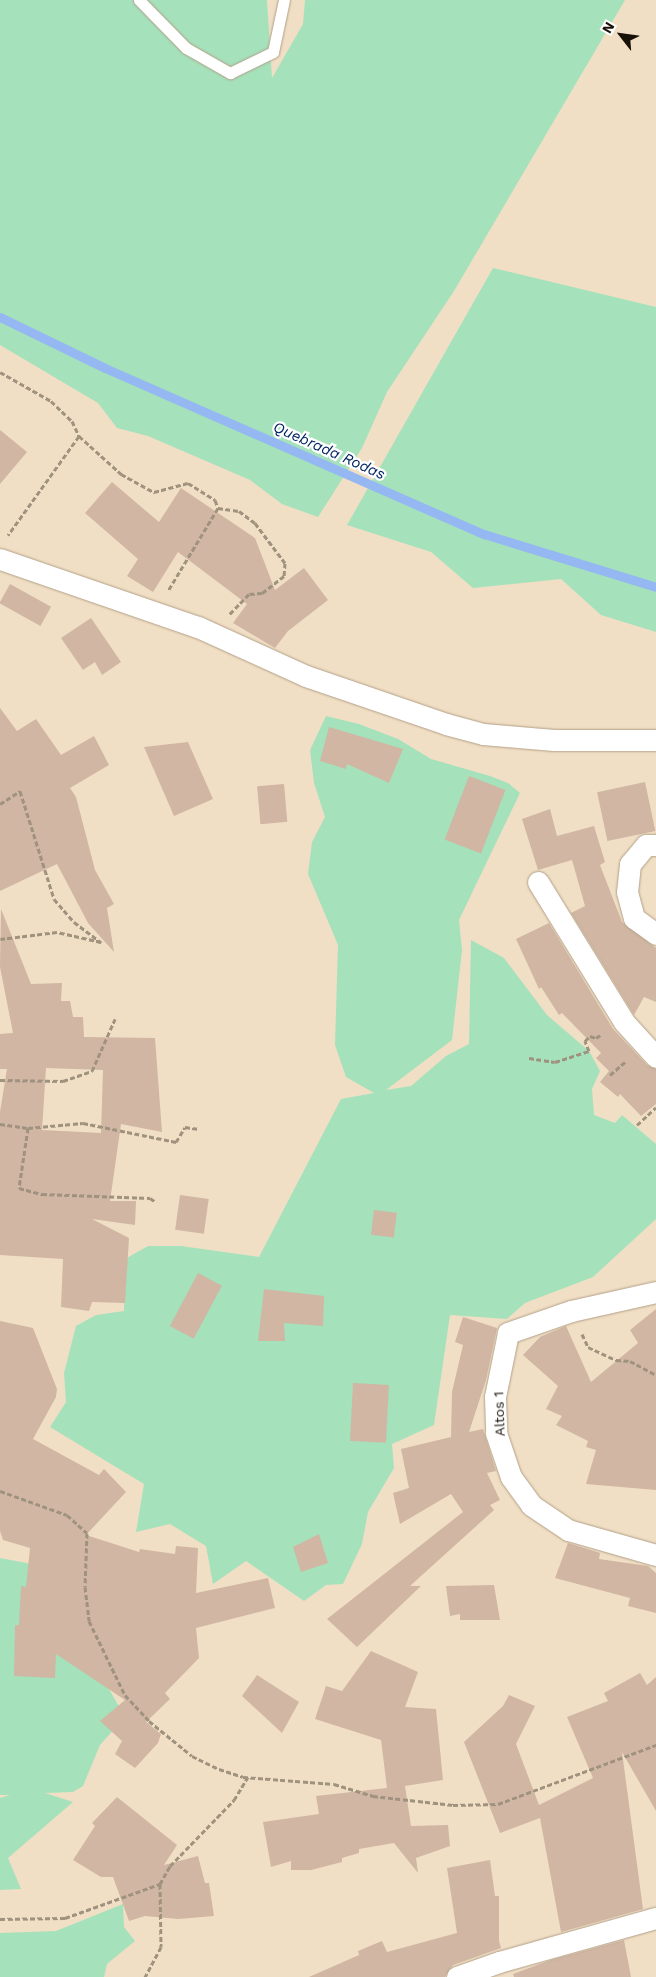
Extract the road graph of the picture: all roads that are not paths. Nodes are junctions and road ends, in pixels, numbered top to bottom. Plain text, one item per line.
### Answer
1 (139, 0) edge
2 (284, 0) edge
3 (2, 549) edge
4 (656, 740) edge
5 (656, 845) edge
6 (538, 882) dead end
7 (656, 934) edge
8 (656, 1057) edge
9 (656, 1292) edge
10 (656, 1555) edge
11 (656, 1918) edge
12 (457, 1977) edge

1 - 2 lane
3 - 4 street
5 - 7 street
6 - 8 street
9 - 10 street, Altos 1
11 - 12 street

